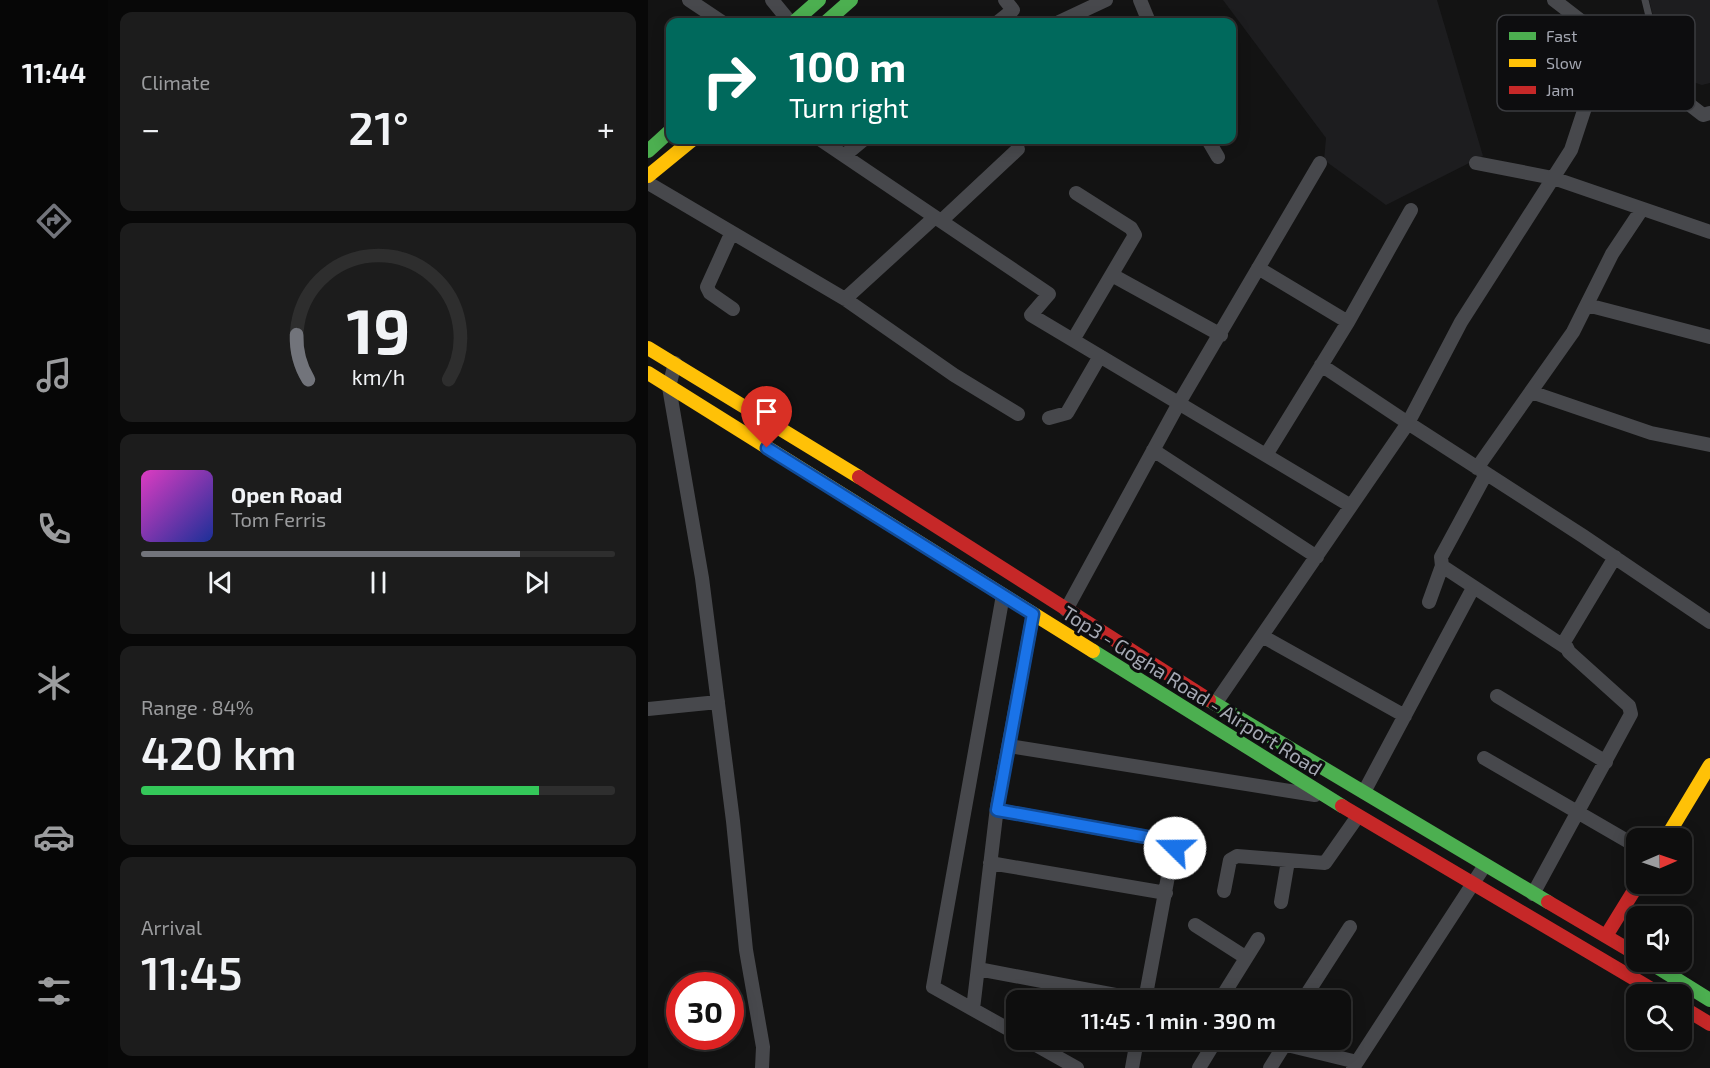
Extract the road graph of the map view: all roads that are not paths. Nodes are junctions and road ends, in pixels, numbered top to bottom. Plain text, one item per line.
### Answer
1 (689, 0) edge
2 (772, 0) edge
3 (819, 0) edge
4 (851, 0) edge
5 (1005, 0) edge
6 (1106, 0) edge
7 (1141, 0) edge
8 (1554, 0) edge
9 (1645, 0) edge
10 (1573, 15) edge
11 (1649, 15) edge
12 (716, 18) edge
13 (788, 18) edge
14 (797, 18) edge
15 (831, 18) edge
16 (1003, 18) edge
17 (1068, 18) edge
18 (1148, 18) edge
19 (1695, 109) edge
20 (1584, 111) edge
21 (1710, 113) edge
22 (666, 135) edge
23 (687, 144) edge
24 (827, 144) edge
25 (858, 144) edge
26 (1210, 144) edge
27 (1018, 149) dead end
28 (648, 151) edge
29 (845, 155) junction
30 (1218, 156) dead end
31 (1320, 163) dead end
32 (1476, 163) dead end
33 (649, 176) edge
34 (1553, 178) junction
35 (1076, 193) dead end
36 (1642, 209) junction
37 (1411, 210) dead end
38 (938, 219) junction
39 (1710, 232) edge
40 (731, 234) junction
41 (1258, 268) junction
42 (1112, 275) junction
43 (845, 299) junction
44 (1587, 305) junction
45 (733, 309) dead end
46 (1348, 322) junction
47 (1710, 334) edge
48 (1221, 335) junction
49 (1073, 340) junction
50 (648, 348) edge
51 (1100, 356) junction
52 (675, 363) junction
53 (1321, 365) junction
54 (648, 374) edge
55 (669, 387) junction
56 (1531, 392) junction
57 (1179, 403) junction
58 (1018, 414) dead end
59 (1049, 418) dead end
60 (1408, 423) junction
61 (1710, 445) edge
62 (1153, 450) junction
63 (1266, 455) junction
64 (1482, 471) junction
65 (1351, 506) junction
66 (1317, 557) junction
67 (1615, 557) junction
68 (1442, 566) junction
69 (1473, 588) junction
70 (1003, 595) junction
71 (1430, 602) dead end
72 (1066, 610) junction
73 (1033, 614) junction
74 (1710, 622) edge
75 (1262, 636) junction
76 (1565, 647) junction
77 (1497, 696) dead end
78 (718, 702) junction
79 (1215, 704) junction
80 (648, 709) edge
81 (1405, 716) junction
82 (1009, 746) junction
83 (1484, 758) dead end
84 (1605, 762) junction
85 (1710, 765) edge
86 (1364, 792) junction
87 (1326, 797) junction
88 (997, 810) junction
89 (1579, 811) junction
90 (1358, 816) junction
91 (1672, 828) edge
92 (1626, 840) edge
93 (1288, 861) junction
94 (990, 863) junction
95 (1485, 865) junction
96 (1472, 884) junction
97 (1224, 891) dead end
98 (1166, 893) junction
99 (1533, 894) junction
100 (1632, 894) edge
101 (1281, 902) dead end
102 (1195, 925) dead end
103 (1350, 927) dead end
104 (1606, 936) junction
105 (1258, 939) dead end
106 (1626, 948) edge
107 (1245, 957) junction
108 (978, 969) junction
109 (1665, 972) edge
110 (1643, 984) edge
111 (1090, 990) edge
112 (1145, 990) edge
113 (1226, 990) edge
114 (1309, 990) edge
115 (1710, 1000) edge
116 (973, 1009) junction
117 (1692, 1013) edge
118 (1710, 1024) edge
119 (1006, 1028) edge
120 (1045, 1050) edge
121 (1135, 1050) edge
122 (1210, 1050) edge
123 (1275, 1050) edge
124 (1306, 1050) edge
125 (1355, 1065) edge
126 (762, 1068) edge
127 (1077, 1068) edge
128 (1132, 1068) edge
129 (1199, 1068) edge
130 (1270, 1068) edge

1 - 12 street
2 - 13 street
3 - 14 main road
4 - 15 main road
5 - 16 street
6 - 17 street
7 - 18 street
8 - 10 street
9 - 11 lane
19 - 21 street
20 - 34 street
22 - 28 main road
23 - 33 main road
24 - 29 street
25 - 29 street
26 - 30 street
27 - 38 street
29 - 38 street
31 - 41 street
32 - 34 street
33 - 40 street
34 - 36 street
34 - 60 street
35 - 42 street
36 - 39 street
36 - 44 street
37 - 46 street
38 - 43 street
38 - 49 street
40 - 43 street
40 - 45 street
41 - 46 street
41 - 48 street
42 - 48 street
42 - 49 street
43 - 58 street
44 - 47 street
44 - 56 street
46 - 53 street
48 - 57 street
49 - 51 street
50 - 52 main road, Top3 - Gogha Road - Airport Road
51 - 57 street
51 - 59 street
52 - 55 street
52 - 72 main road, Top3 - Gogha Road - Airport Road
53 - 60 street
53 - 63 street
54 - 55 main road, Top3 - Gogha Road - Airport Road
55 - 70 main road, Top3 - Gogha Road - Airport Road
55 - 78 street
56 - 61 street
56 - 64 street
57 - 62 street
57 - 63 street
60 - 64 street
60 - 65 street
62 - 66 street
62 - 72 street
63 - 65 street
64 - 67 street
64 - 68 street
65 - 66 street
66 - 75 street
67 - 74 street
67 - 76 street
68 - 69 street
68 - 71 street
69 - 76 street
69 - 81 street
70 - 73 main road, Top3 - Gogha Road - Airport Road
70 - 116 street
72 - 79 main road, Top3 - Gogha Road - Airport Road
73 - 82 street
73 - 87 main road, Top3 - Gogha Road - Airport Road
75 - 79 street
75 - 81 street
76 - 84 street
77 - 84 street
78 - 80 street
78 - 126 street
79 - 86 main road, Top3 - Gogha Road - Airport Road
81 - 86 street
82 - 87 street
82 - 88 street
83 - 89 street
84 - 89 street
85 - 91 main road
86 - 95 main road, Top3 - Gogha Road - Airport Road
87 - 90 main road, Top3 - Gogha Road - Airport Road
88 - 94 street
88 - 98 street
89 - 92 street
89 - 99 street
90 - 93 street
90 - 96 main road, Top3 - Gogha Road - Airport Road
93 - 97 street
93 - 101 street
94 - 98 street
94 - 108 street
95 - 96 street
95 - 99 main road, Top3 - Gogha Road - Airport Road
96 - 110 main road, Top3 - Gogha Road - Airport Road
96 - 125 street
98 - 112 street
99 - 104 main road, Top3 - Gogha Road - Airport Road
100 - 104 main road
102 - 107 street
103 - 114 street
104 - 106 main road, Top3 - Gogha Road - Airport Road
105 - 107 street
107 - 113 street
108 - 111 street
108 - 116 street
109 - 115 main road
116 - 119 street
117 - 118 main road
120 - 127 street
121 - 128 street
122 - 129 street
123 - 130 street
124 - 125 street

